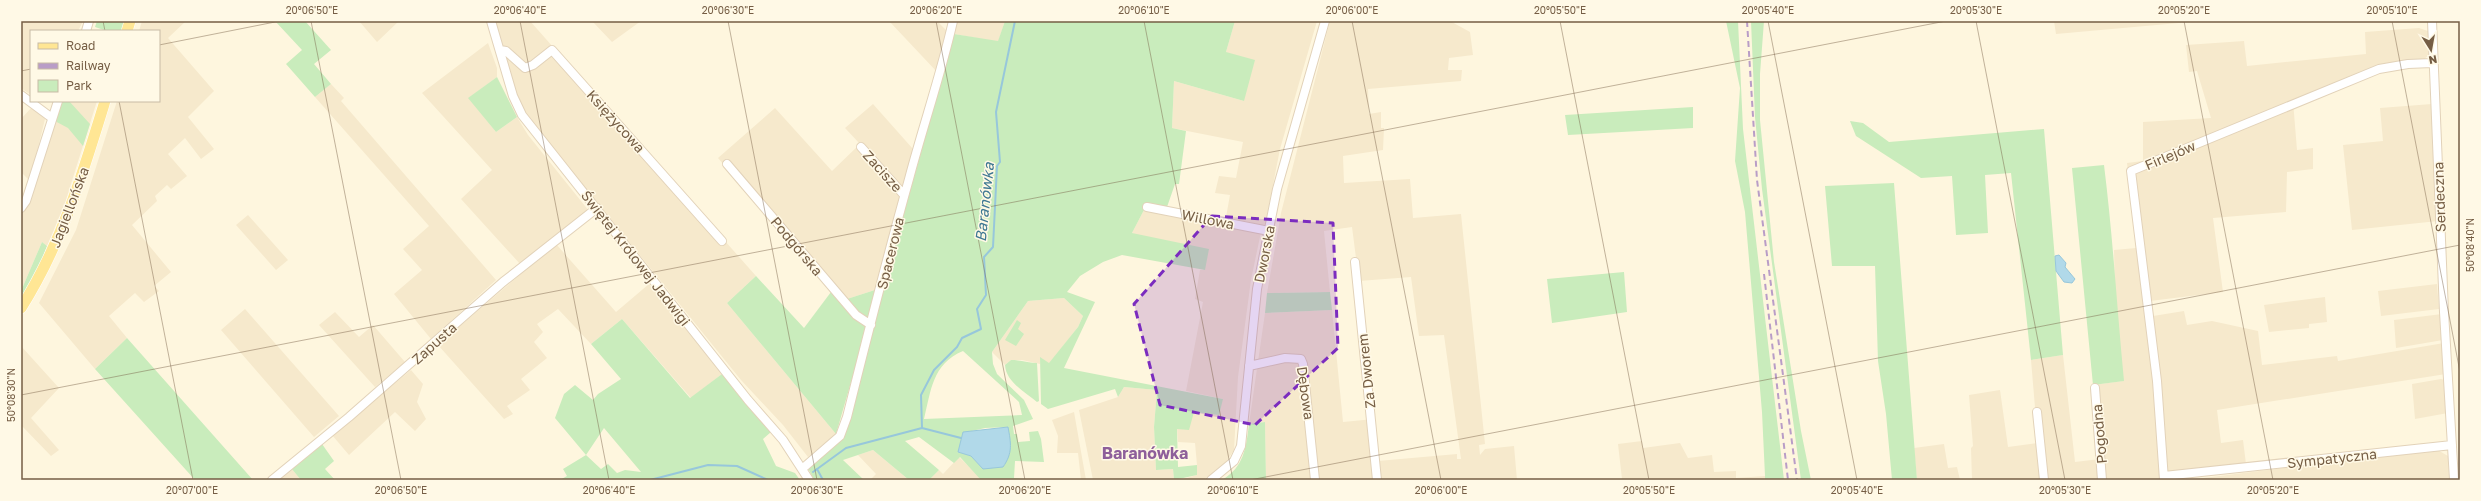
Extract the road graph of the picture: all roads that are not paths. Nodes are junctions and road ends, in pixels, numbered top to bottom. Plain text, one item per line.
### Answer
1 (491, 21) edge
2 (953, 21) edge
3 (1325, 21) edge
4 (2432, 21) edge
5 (500, 50) junction
6 (2432, 63) junction
7 (21, 95) edge
8 (30, 102) edge
9 (30, 102) edge
10 (58, 102) edge
11 (105, 102) edge
12 (52, 118) junction
13 (861, 147) dead end
14 (727, 164) dead end
15 (904, 195) junction
16 (1147, 207) dead end
17 (21, 208) edge
18 (597, 208) junction
19 (1269, 231) junction
20 (722, 241) dead end
21 (1355, 262) dead end
22 (21, 308) edge
23 (871, 325) junction
24 (1249, 366) junction
25 (2095, 388) dead end
26 (2037, 412) dead end
27 (2452, 445) junction
28 (802, 469) junction
29 (2164, 478) edge
30 (272, 480) edge
31 (809, 480) edge
32 (1211, 480) edge
33 (1315, 480) edge
34 (1377, 480) edge
35 (2044, 480) edge
36 (2102, 480) edge
37 (2454, 480) edge

1 - 5 street, Świętej Królowej Jadwigi
2 - 15 street, Spacerowa
3 - 19 street, Dworska
4 - 6 street, Serdeczna
5 - 18 street, Świętej Królowej Jadwigi
5 - 20 street, Księżycowa
6 - 27 street, Serdeczna
6 - 29 street, Firlejów
7 - 9 street
8 - 12 street
10 - 12 street
11 - 22 main road, Jagiellońska
12 - 17 street
13 - 15 street, Zacisze
14 - 23 street, Podgórska
15 - 23 street, Spacerowa
16 - 19 street, Willowa
18 - 28 street, Świętej Królowej Jadwigi
18 - 30 street, Zapusta
19 - 24 street, Dworska
21 - 34 street, Za Dworem
23 - 28 street, Spacerowa
24 - 32 street, Dworska
24 - 33 street, Dębowa
25 - 36 street, Pogodna
26 - 35 street
27 - 29 street, Sympatyczna
27 - 37 street, Serdeczna
28 - 31 street, Świętej Królowej Jadwigi

